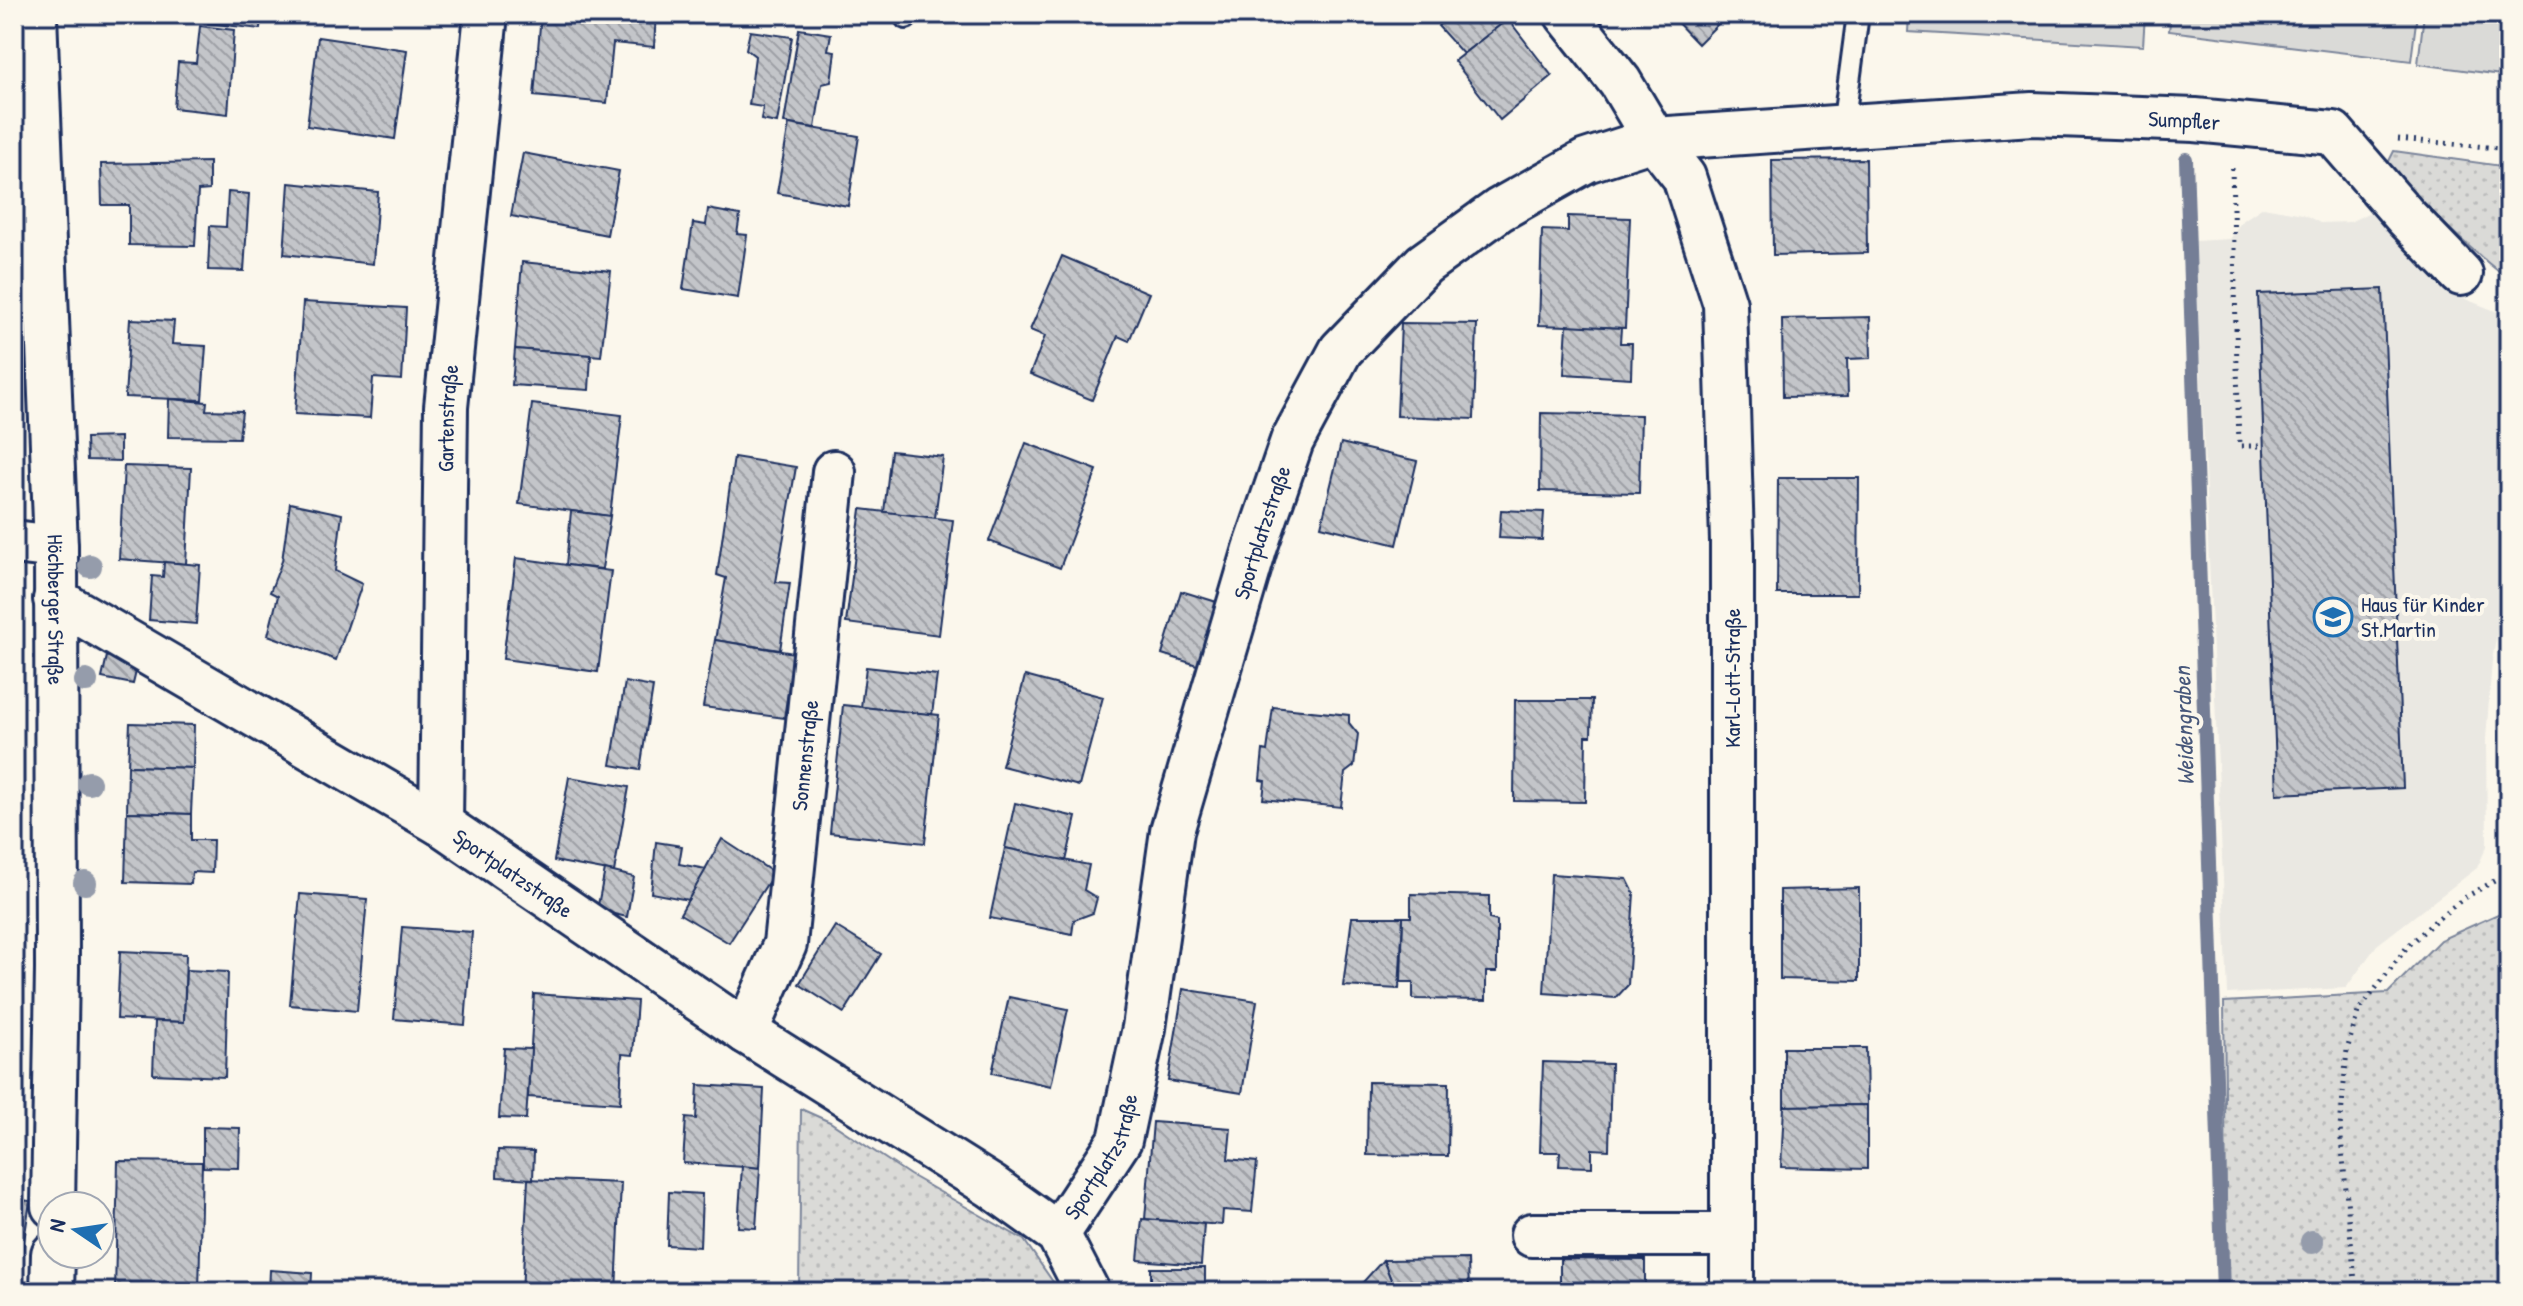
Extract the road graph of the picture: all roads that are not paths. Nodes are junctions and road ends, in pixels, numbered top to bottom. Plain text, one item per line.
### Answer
1 (35, 14) edge
2 (486, 14) edge
3 (1566, 14) edge
4 (1858, 14) edge
5 (1843, 127) junction
6 (1654, 139) junction
7 (2461, 274) dead end
8 (834, 472) dead end
9 (14, 542) edge
10 (56, 547) junction
11 (55, 599) junction
12 (441, 824) junction
13 (746, 1032) junction
14 (53, 1190) edge
15 (1058, 1234) junction
16 (1532, 1235) dead end
17 (1731, 1235) junction
18 (53, 1270) edge
19 (52, 1292) edge
20 (1088, 1292) edge
21 (1732, 1292) edge

1 - 10 street, Höchberger Straße
2 - 12 street, Gartenstraße
3 - 6 street, Karl-Lott-Straße
4 - 5 lane
5 - 6 street, Sumpfler
5 - 7 street, Sumpfler
6 - 15 street, Sportplatzstraße
6 - 17 street, Karl-Lott-Straße
8 - 13 street, Sonnenstraße
9 - 10 street
10 - 11 street, Höchberger Straße
11 - 12 street, Sportplatzstraße
11 - 14 street, Höchberger Straße
12 - 13 street, Sportplatzstraße
13 - 15 street, Sportplatzstraße
15 - 20 street
16 - 17 street
17 - 21 street, Karl-Lott-Straße
18 - 19 street

